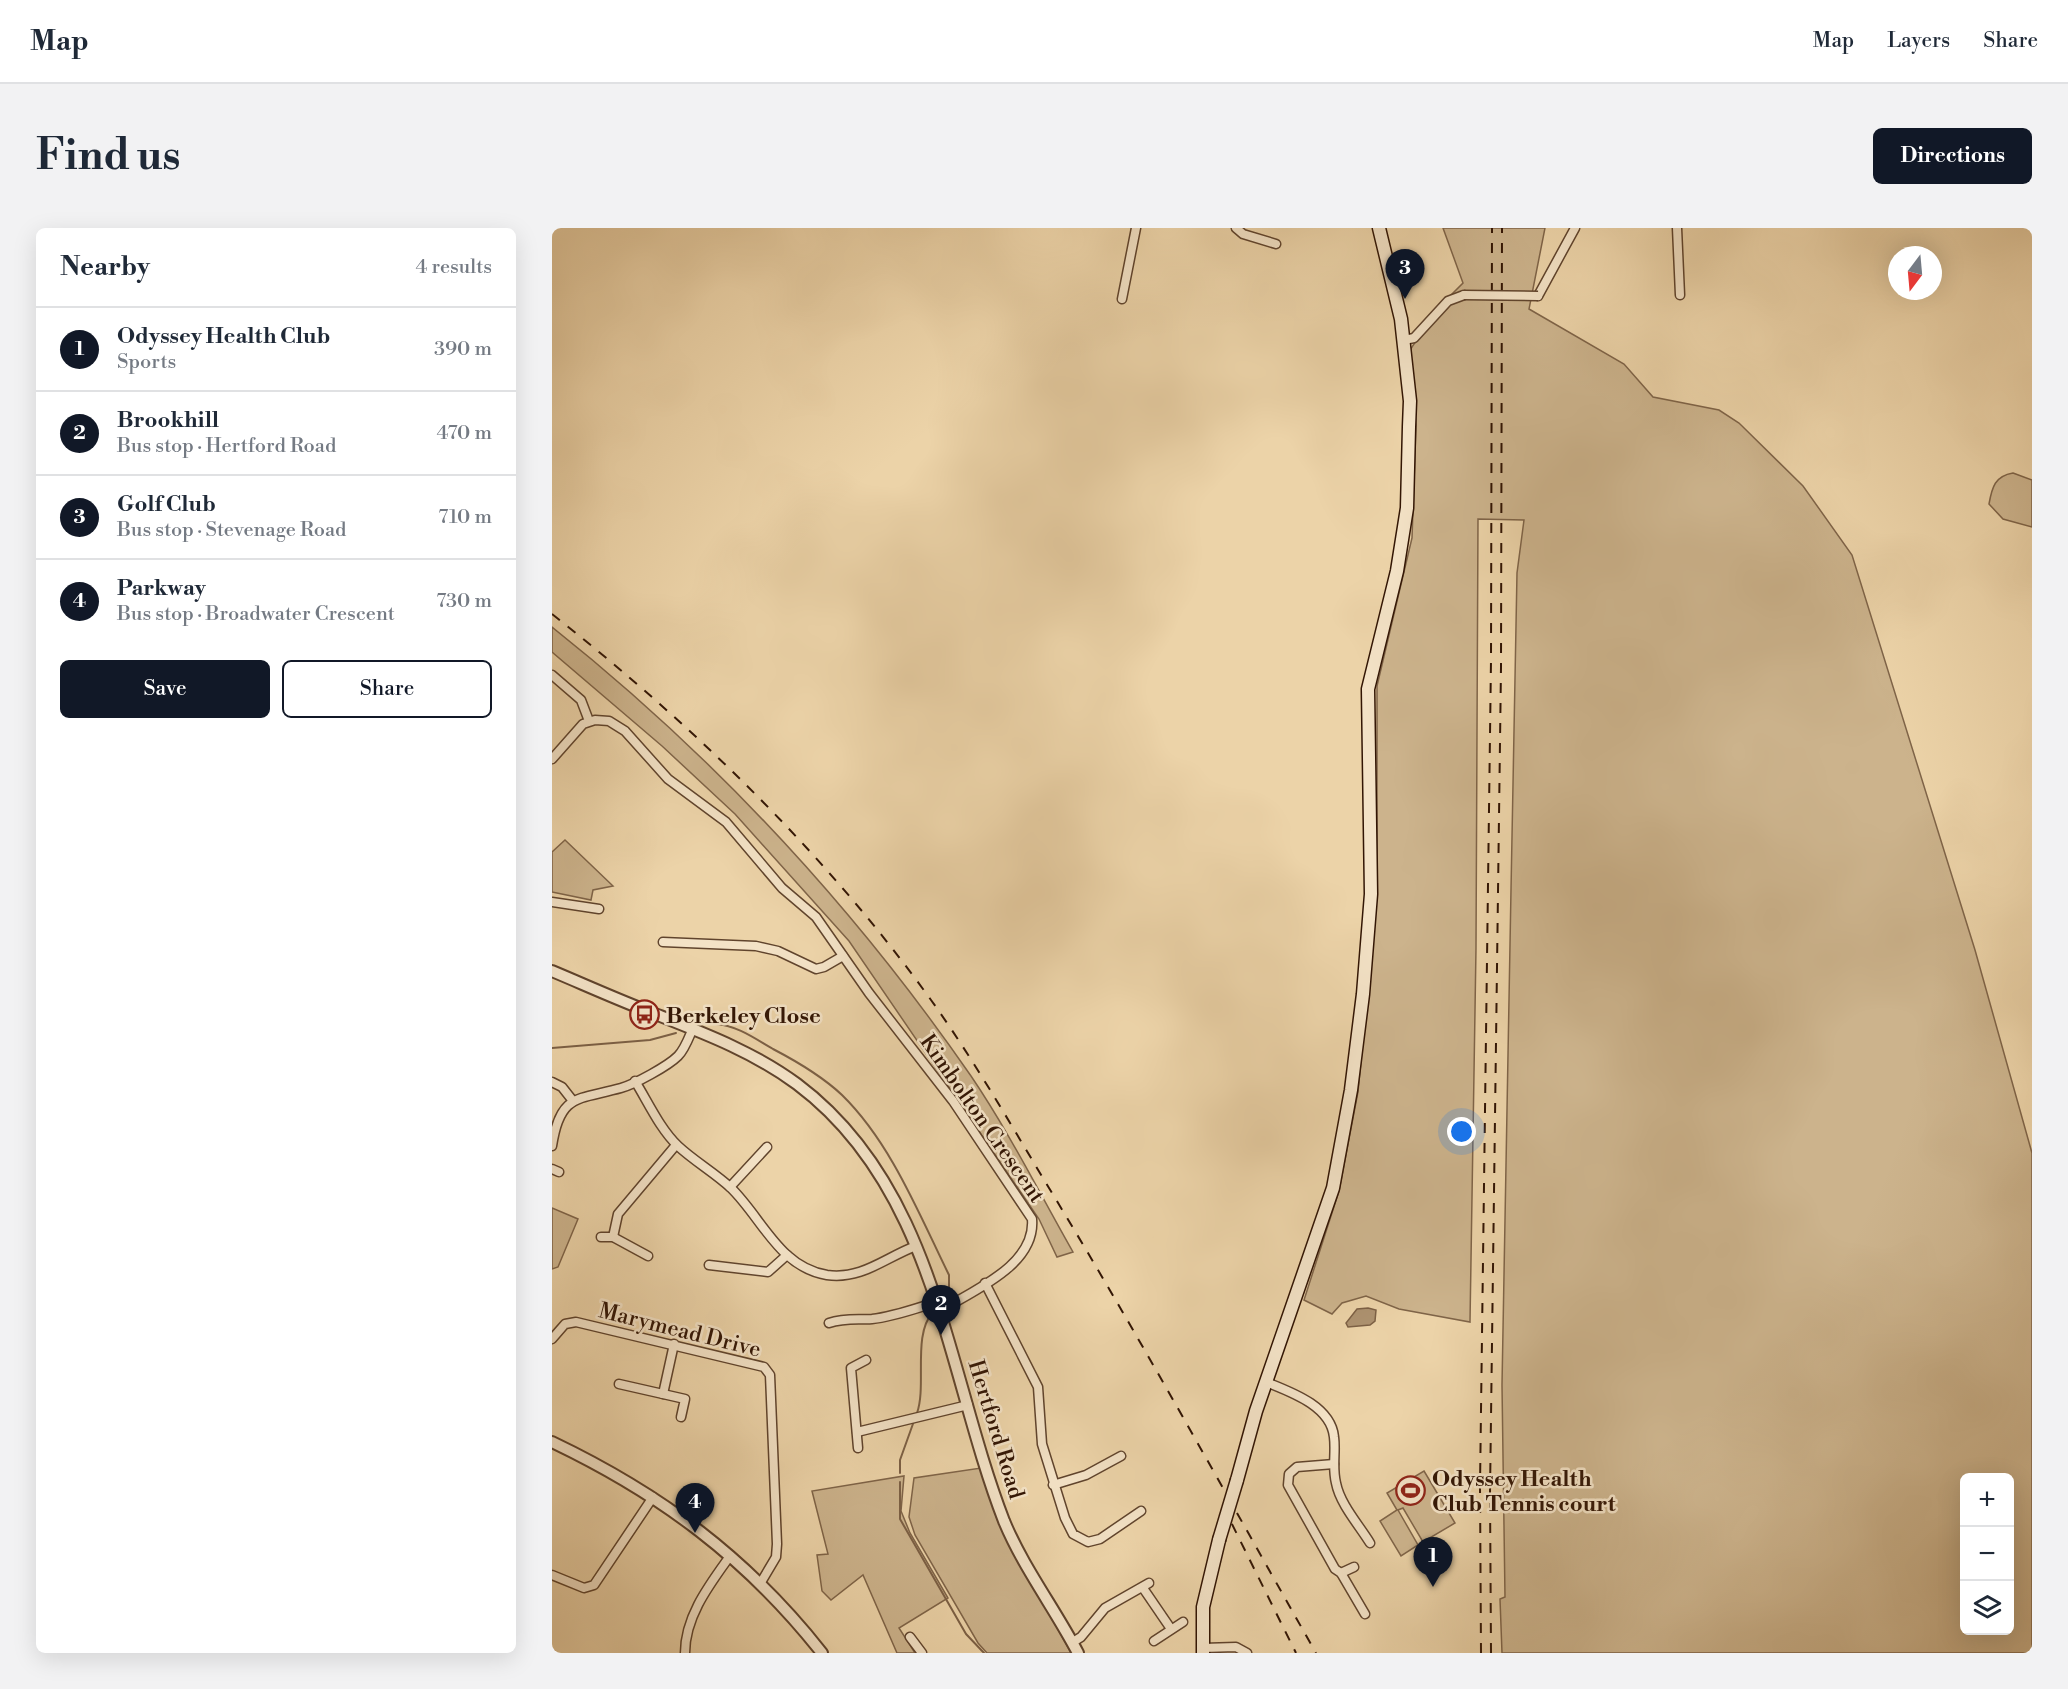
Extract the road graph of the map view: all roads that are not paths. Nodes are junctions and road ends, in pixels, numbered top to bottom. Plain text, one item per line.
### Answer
1 (1136, 228) edge
2 (1236, 228) edge
3 (1379, 228) edge
4 (1575, 228) edge
5 (1677, 228) edge
6 (1276, 244) dead end
7 (1680, 295) dead end
8 (1122, 299) dead end
9 (1404, 340) junction
10 (552, 675) edge
11 (590, 721) junction
12 (552, 759) edge
13 (552, 902) edge
14 (599, 909) dead end
15 (663, 942) dead end
16 (843, 956) junction
17 (552, 971) edge
18 (693, 1028) junction
19 (635, 1081) junction
20 (552, 1082) edge
21 (573, 1101) junction
22 (676, 1145) junction
23 (552, 1146) edge
24 (767, 1147) dead end
25 (730, 1187) junction
26 (601, 1237) dead end
27 (613, 1237) junction
28 (916, 1246) junction
29 (787, 1255) junction
30 (648, 1256) dead end
31 (709, 1265) dead end
32 (986, 1283) junction
33 (939, 1306) junction
34 (829, 1323) dead end
35 (552, 1339) edge
36 (674, 1344) junction
37 (866, 1360) dead end
38 (1266, 1382) junction
39 (619, 1384) dead end
40 (663, 1394) junction
41 (968, 1405) junction
42 (681, 1417) dead end
43 (857, 1432) junction
44 (552, 1442) edge
45 (858, 1448) dead end
46 (1121, 1456) dead end
47 (1334, 1464) junction
48 (1053, 1485) junction
49 (653, 1497) junction
50 (1141, 1511) dead end
51 (1370, 1543) dead end
52 (730, 1556) junction
53 (1354, 1567) dead end
54 (1341, 1573) junction
55 (552, 1575) edge
56 (760, 1584) junction
57 (1365, 1614) dead end
58 (1183, 1622) dead end
59 (1172, 1629) junction
60 (910, 1637) dead end
61 (1154, 1641) dead end
62 (1073, 1642) junction
63 (1203, 1651) edge
64 (684, 1653) edge
65 (822, 1653) edge
66 (922, 1653) edge
67 (1078, 1653) edge
68 (1247, 1653) edge

1 - 8 street
2 - 6 street
3 - 9 main road
4 - 9 street, bridge
5 - 7 street
9 - 38 main road
10 - 11 street
11 - 12 street
11 - 16 street, Kimbolton Crescent
13 - 14 street
15 - 16 street
16 - 32 street, Kimbolton Crescent
17 - 18 street, Hertford Road
18 - 19 street
18 - 28 street, Hertford Road
19 - 21 street
19 - 22 street
20 - 21 street
21 - 23 street
22 - 25 street
22 - 27 street
24 - 25 street
25 - 29 street
26 - 27 street
27 - 30 street
28 - 29 street
28 - 33 street, Hertford Road
29 - 31 street
32 - 33 street, Kimbolton Crescent
32 - 48 street
33 - 34 street, Kimbolton Crescent
33 - 41 street, Hertford Road
35 - 36 street, Marymead Drive
36 - 40 street
36 - 56 street, Marymead Drive
37 - 43 street
38 - 47 street
38 - 63 main road, bridge
39 - 40 street
40 - 42 street
41 - 43 street
41 - 62 street, Hertford Road
43 - 45 street
44 - 49 street
46 - 48 street
47 - 51 street
47 - 54 street
48 - 50 street
49 - 52 street
49 - 55 street
52 - 56 street
52 - 64 street
53 - 54 street
54 - 57 street
56 - 65 street
58 - 59 street
59 - 61 street
59 - 62 street
60 - 66 street
62 - 67 street, Hertford Road
63 - 68 street

